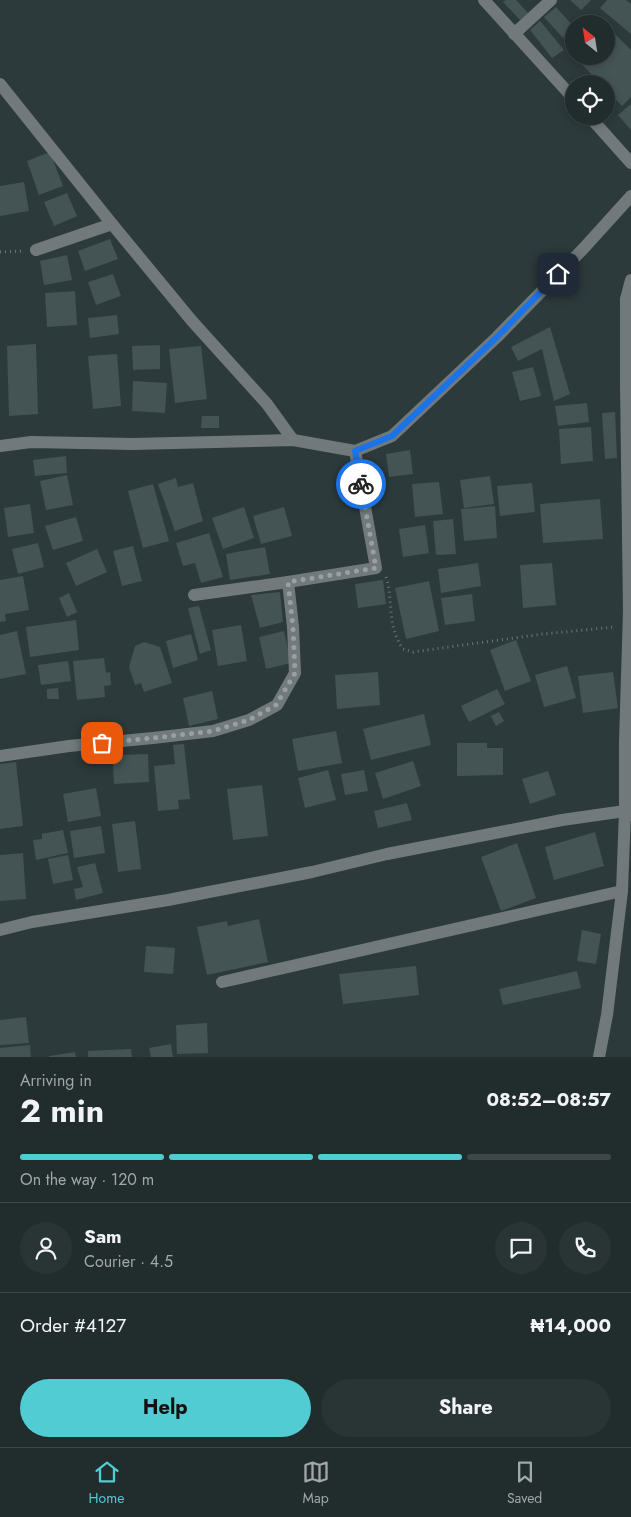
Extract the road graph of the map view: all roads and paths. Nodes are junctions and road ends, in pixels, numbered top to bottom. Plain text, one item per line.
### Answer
1 (484, 0) edge
2 (551, 0) edge
3 (514, 34) junction
4 (0, 84) edge
5 (565, 89) edge
6 (597, 125) edge
7 (631, 163) edge
8 (631, 196) edge
9 (112, 224) junction
10 (36, 250) joint
11 (0, 252) edge
12 (631, 280) edge
13 (628, 383) edge
14 (293, 440) junction
15 (0, 446) edge
16 (355, 451) junction
17 (376, 568) junction
18 (288, 582) junction
19 (194, 595) dead end
20 (630, 611) edge
21 (628, 625) junction
22 (0, 756) edge
23 (628, 813) edge
24 (622, 891) junction
25 (0, 930) edge
26 (222, 982) dead end
27 (599, 1057) edge

1 - 3 street
2 - 3 street
3 - 5 street
4 - 9 street
6 - 7 street
8 - 16 street
9 - 10 street
9 - 14 street
10 - 11 path
12 - 13 street
13 - 20 street
14 - 15 street
14 - 16 street
16 - 17 street
17 - 18 street
17 - 21 path
18 - 19 street
18 - 22 street
20 - 21 street
21 - 23 street
23 - 24 street
23 - 25 street
24 - 26 street
24 - 27 street

